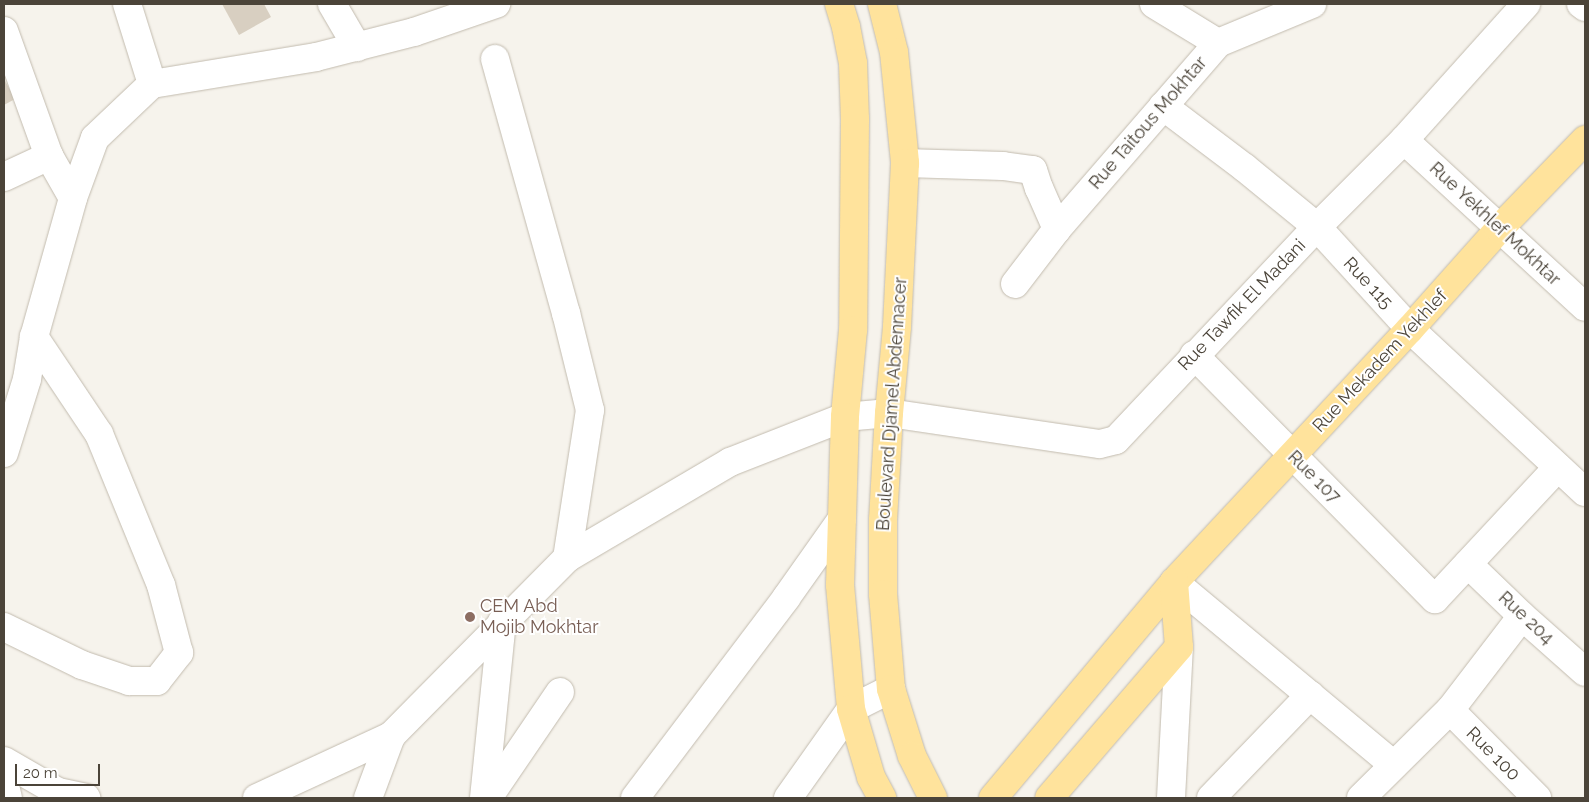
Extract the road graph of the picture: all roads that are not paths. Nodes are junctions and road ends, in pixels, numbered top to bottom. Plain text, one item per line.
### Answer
1 (127, 4) edge
2 (332, 4) edge
3 (496, 4) edge
4 (839, 4) edge
5 (882, 4) edge
6 (1154, 4) edge
7 (1312, 4) edge
8 (1526, 4) edge
9 (1581, 4) edge
10 (1585, 7) edge
11 (4, 31) edge
12 (1218, 43) junction
13 (357, 47) junction
14 (495, 59) dead end
15 (152, 84) junction
16 (1163, 106) junction
17 (1404, 140) junction
18 (1585, 140) edge
19 (49, 156) junction
20 (905, 163) junction
21 (4, 177) edge
22 (73, 198) junction
23 (1317, 227) junction
24 (1057, 229) junction
25 (1499, 229) junction
26 (1015, 284) dead end
27 (1585, 306) edge
28 (1410, 329) junction
29 (34, 337) junction
30 (1194, 355) junction
31 (15, 381) edge
32 (889, 413) junction
33 (845, 417) junction
34 (4, 453) edge
35 (1293, 455) junction
36 (1558, 466) junction
37 (1585, 492) edge
38 (842, 518) junction
39 (567, 558) junction
40 (1468, 564) junction
41 (1174, 582) junction
42 (1522, 616) junction
43 (502, 622) junction
44 (4, 627) edge
45 (1179, 646) junction
46 (1584, 668) edge
47 (891, 689) junction
48 (560, 692) dead end
49 (1310, 695) junction
50 (851, 709) junction
51 (1450, 710) junction
52 (391, 736) junction
53 (4, 761) edge
54 (1394, 765) junction
55 (4, 782) edge
56 (8, 798) edge
57 (86, 798) edge
58 (256, 798) edge
59 (368, 798) edge
60 (484, 798) edge
61 (488, 798) edge
62 (634, 798) edge
63 (788, 798) edge
64 (882, 798) edge
65 (933, 798) edge
66 (993, 798) edge
67 (1049, 798) edge
68 (1171, 798) edge
69 (1211, 798) edge
70 (1361, 798) edge
71 (1537, 798) edge

1 - 15 street
2 - 13 street
3 - 13 street
4 - 33 main road
5 - 20 main road, Boulevard Djamel Abdennacer
6 - 12 street
7 - 12 street, Rue Taitous Mokhtar
8 - 17 street, Rue Tawfik El Madani
9 - 10 street
11 - 19 street
12 - 16 street, Rue Taitous Mokhtar
13 - 15 street
14 - 39 street
15 - 22 street
16 - 23 street, Rue 115
16 - 24 street, Rue Taitous Mokhtar
17 - 23 street, Rue Tawfik El Madani
17 - 25 street, Rue Yekhlef Mokhtar
18 - 25 main road, Rue Mekadem Yekhlef
19 - 21 street
19 - 22 street
20 - 24 street
20 - 32 main road, Boulevard Djamel Abdennacer
22 - 29 street
23 - 28 street, Rue 115
23 - 30 street, Rue Tawfik El Madani
24 - 26 street, Rue Taitous Mokhtar
25 - 27 street, Rue Yekhlef Mokhtar
25 - 28 main road, Rue Mekadem Yekhlef
28 - 35 main road, Rue Mekadem Yekhlef
28 - 36 street, Rue 115
29 - 31 street
29 - 44 street
30 - 32 street, Rue Tawfik El Madani
30 - 35 street, Rue 107
31 - 34 street
32 - 33 street, Rue Tawfik El Madani
32 - 47 main road, Boulevard Djamel Abdennacer
33 - 38 main road
33 - 39 street, Rue Tawfik El Madani
35 - 40 street, Rue 107
35 - 41 main road, Rue Mekadem Yekhlef
36 - 37 street, Rue 115
36 - 40 street
38 - 50 main road
38 - 62 street
39 - 43 street, Rue Tawfik El Madani
40 - 42 street, Rue 204
41 - 45 main road
41 - 49 street
41 - 66 main road, Rue Mekadem Yekhlef
42 - 46 street, Rue 204
42 - 51 street
43 - 52 street, Rue Tawfik El Madani
43 - 60 street
45 - 67 main road
45 - 68 street
47 - 50 street
47 - 65 main road, Boulevard Djamel Abdennacer
48 - 61 street
49 - 54 street
49 - 69 street
50 - 63 street
50 - 64 main road
51 - 54 street
51 - 71 street, Rue 100
52 - 58 street
52 - 59 street
53 - 57 street
54 - 70 street
55 - 56 street

